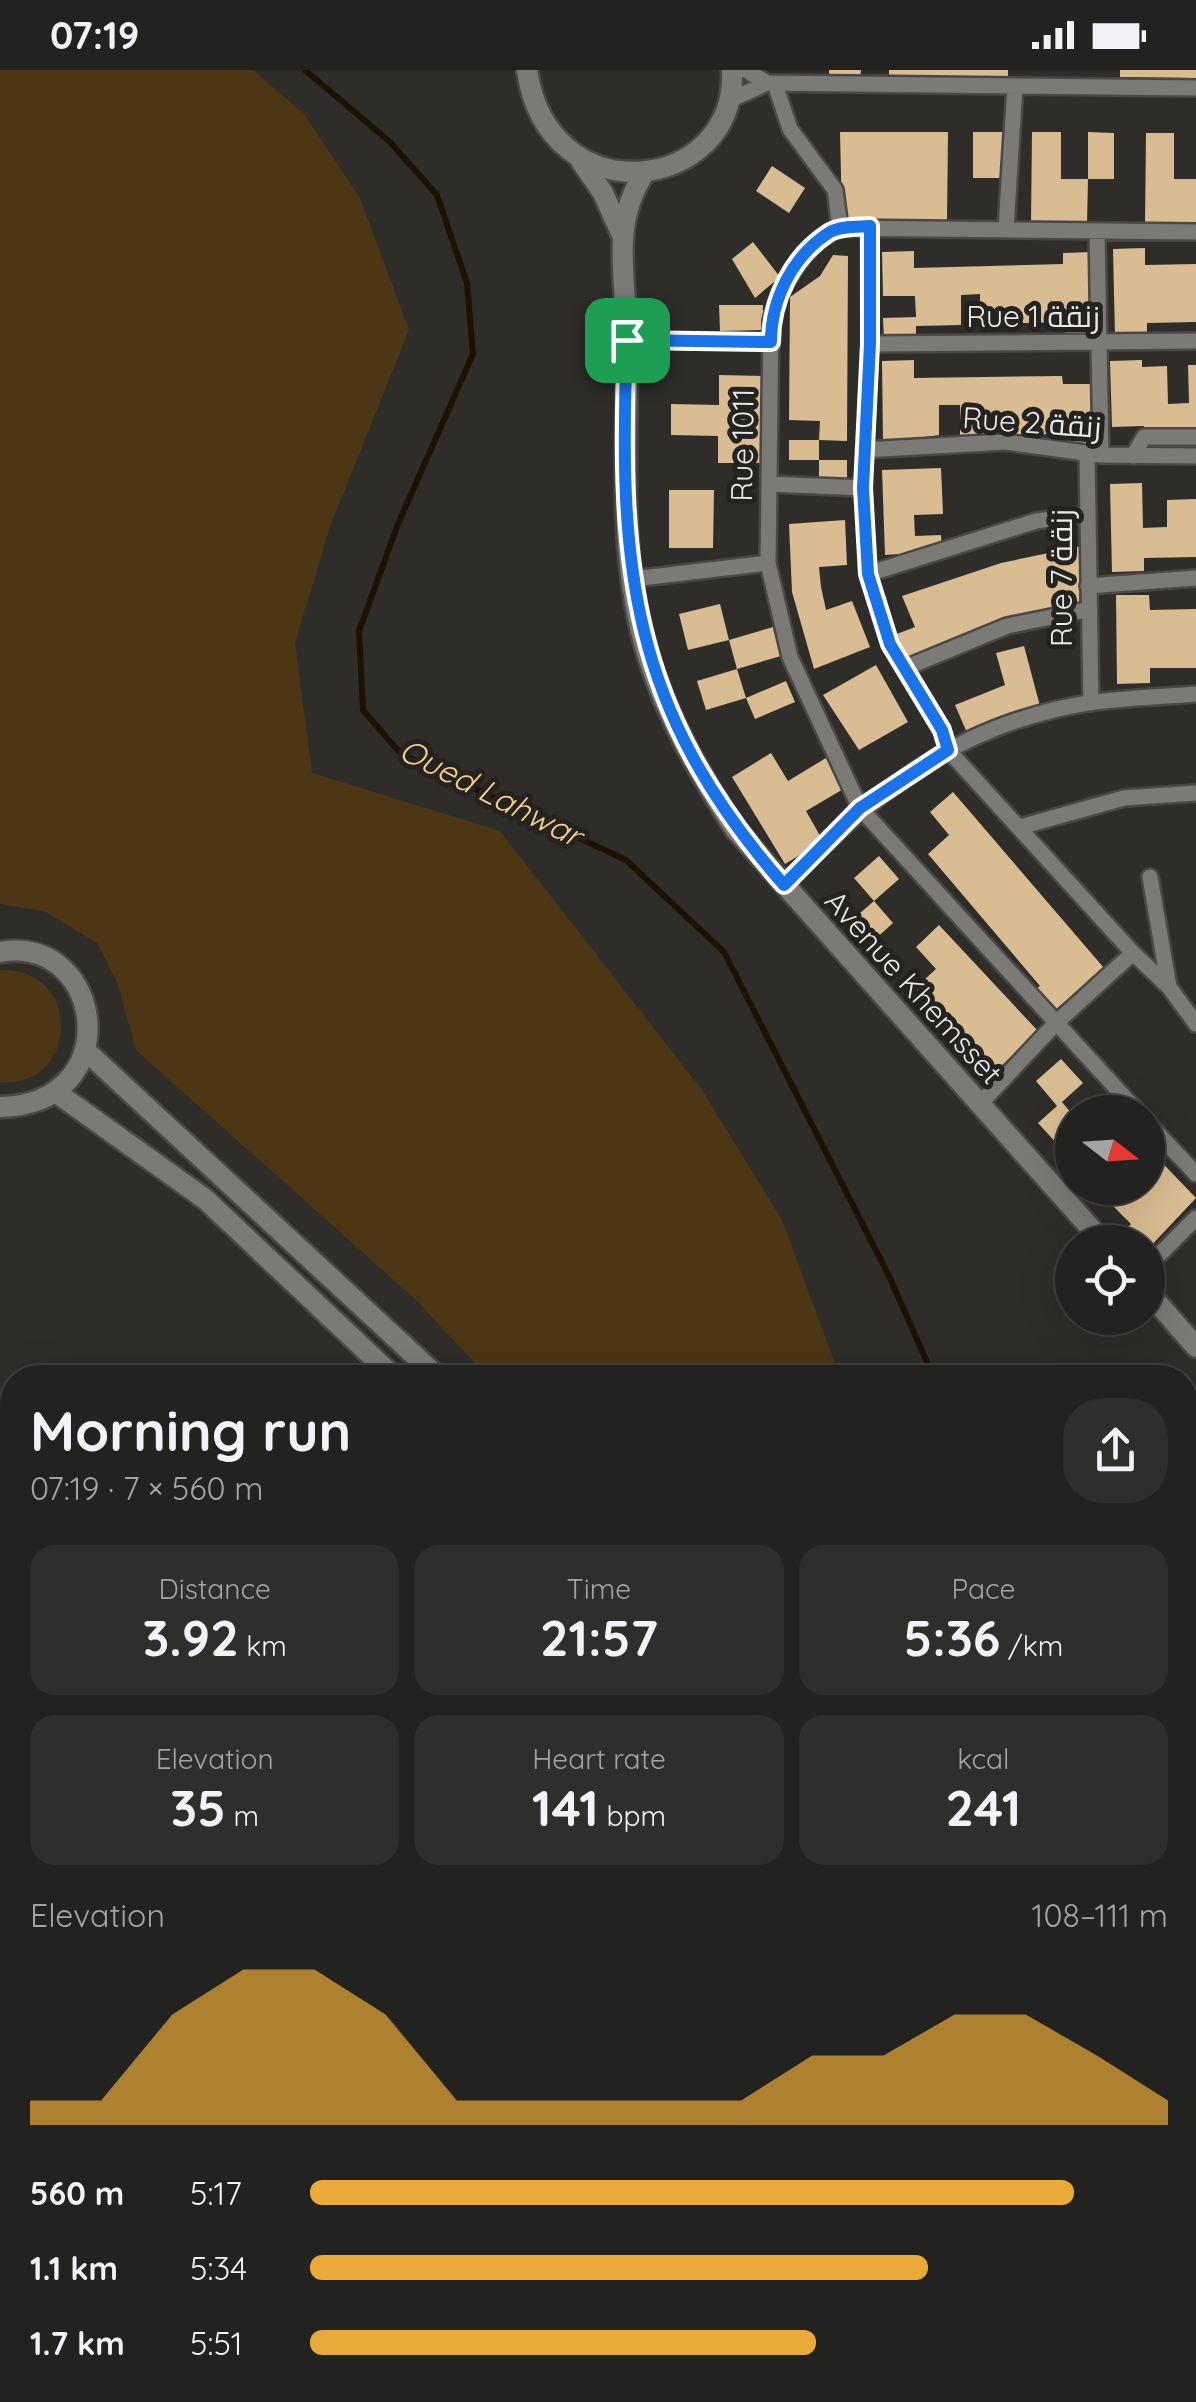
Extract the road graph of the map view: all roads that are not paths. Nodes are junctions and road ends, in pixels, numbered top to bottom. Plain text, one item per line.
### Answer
1 (732, 70) edge
2 (746, 70) edge
3 (526, 73) edge
4 (771, 84) junction
5 (1015, 86) junction
6 (1196, 88) edge
7 (728, 101) junction
8 (580, 159) junction
9 (645, 172) junction
10 (870, 226) junction
11 (840, 228) junction
12 (1006, 229) junction
13 (1097, 231) junction
14 (1196, 232) edge
15 (621, 234) junction
16 (627, 340) junction
17 (1196, 341) edge
18 (771, 342) junction
19 (870, 344) junction
20 (1097, 344) junction
21 (1196, 437) edge
22 (864, 450) junction
23 (1094, 454) junction
24 (1133, 456) junction
25 (1196, 456) edge
26 (768, 484) junction
27 (863, 488) junction
28 (1088, 514) junction
29 (768, 563) junction
30 (868, 574) junction
31 (632, 578) junction
32 (1196, 578) edge
33 (1088, 586) junction
34 (1086, 610) junction
35 (905, 668) junction
36 (1196, 694) edge
37 (1091, 703) junction
38 (948, 750) junction
39 (1196, 793) edge
40 (860, 808) junction
41 (1020, 828) junction
42 (1150, 877) dead end
43 (784, 885) junction
44 (0, 952) edge
45 (1133, 954) junction
46 (1169, 987) junction
47 (1055, 1024) junction
48 (1196, 1024) edge
49 (86, 1052) junction
50 (57, 1093) junction
51 (1122, 1095) edge
52 (979, 1105) junction
53 (0, 1106) edge
54 (1165, 1141) edge
55 (1196, 1174) edge
56 (1196, 1218) edge
57 (1088, 1225) edge
58 (1165, 1249) edge
59 (1165, 1311) edge
60 (1196, 1346) edge
61 (381, 1365) edge
62 (425, 1365) edge

1 - 7 street
2 - 4 street
3 - 8 street, Avenue Khemsset
4 - 5 street
4 - 7 street
4 - 11 street
5 - 6 street
5 - 12 street
7 - 9 street
8 - 9 street
8 - 15 street, Avenue Khemsset
9 - 15 street, Avenue Khemsset
10 - 11 street
10 - 12 street
10 - 19 street
11 - 18 street, Rue 1011
12 - 13 street
13 - 14 street
13 - 20 street, Rue 7 زنقة
15 - 16 street, Avenue Khemsset
16 - 18 street
16 - 31 street, Avenue Khemsset
17 - 20 street, Rue 1 زنقة
18 - 26 street, Rue 1011
19 - 20 street, Rue 1 زنقة
19 - 22 street
20 - 23 street, Rue 7 زنقة
21 - 24 street
22 - 23 street, Rue 2 زنقة
22 - 27 street
23 - 24 street, Rue 2 زنقة
23 - 28 street, Rue 7 زنقة
24 - 25 street, Rue 2 زنقة
26 - 27 street
26 - 29 street, Rue 1011
27 - 30 street
28 - 30 street
28 - 33 street, Rue 7 زنقة
29 - 31 street
29 - 40 street, Rue 1011
30 - 35 street
31 - 43 street, Avenue Khemsset
32 - 33 street
33 - 34 street, Rue 7 زنقة
34 - 35 street
34 - 37 street, Rue 7 زنقة
35 - 38 street
36 - 37 street
37 - 38 street
38 - 40 street
38 - 41 street
39 - 41 street
40 - 43 street
40 - 47 street, Rue 1011
41 - 45 street
42 - 46 street
43 - 52 street, Avenue Khemsset
44 - 49 street
45 - 46 street
45 - 47 street
46 - 48 street
47 - 51 street, Rue 1011
47 - 52 street
49 - 50 street
49 - 62 street
50 - 53 street
50 - 61 street
52 - 57 street, Avenue Khemsset
54 - 55 street
56 - 58 street
59 - 60 street

